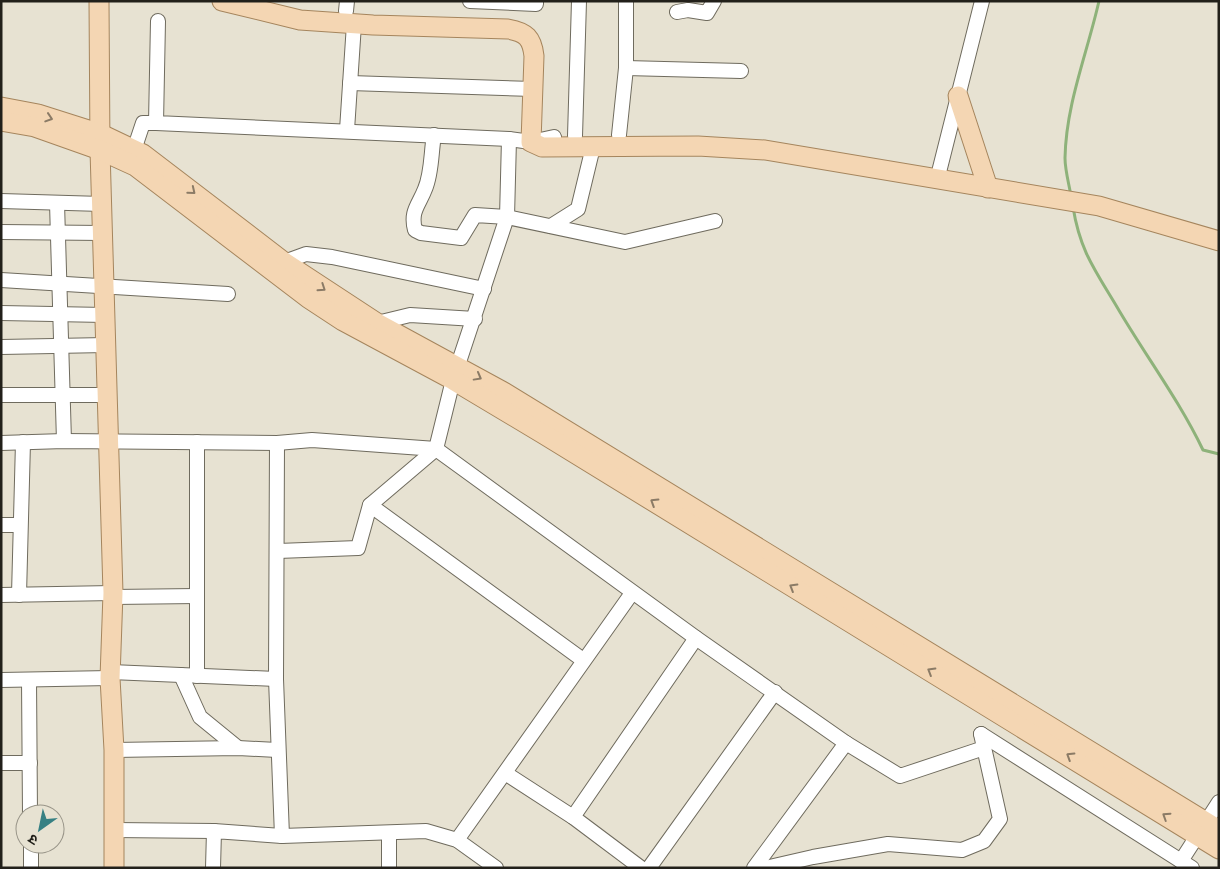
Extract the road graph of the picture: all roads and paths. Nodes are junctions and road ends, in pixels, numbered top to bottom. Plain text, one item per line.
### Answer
1 (99, 1) edge
2 (222, 1) edge
3 (270, 1) edge
4 (470, 1) edge
5 (536, 1) edge
6 (579, 1) edge
7 (626, 1) edge
8 (714, 1) edge
9 (982, 1) edge
10 (349, 12) edge
11 (677, 12) dead end
12 (158, 21) dead end
13 (626, 68) junction
14 (741, 71) dead end
15 (350, 83) junction
16 (533, 89) junction
17 (958, 96) junction
18 (1, 107) edge
19 (1, 121) edge
20 (156, 122) junction
21 (347, 130) junction
22 (434, 134) junction
23 (619, 135) junction
24 (575, 136) junction
25 (554, 137) junction
26 (509, 139) junction
27 (101, 142) junction
28 (531, 142) junction
29 (593, 147) junction
30 (140, 159) junction
31 (938, 174) junction
32 (986, 181) junction
33 (1100, 199) junction
34 (1, 201) edge
35 (57, 203) junction
36 (102, 204) junction
37 (507, 217) junction
38 (715, 221) dead end
39 (551, 226) junction
40 (1219, 228) edge
41 (1, 232) edge
42 (57, 233) junction
43 (103, 233) junction
44 (1219, 241) edge
45 (284, 262) junction
46 (1, 280) edge
47 (60, 282) junction
48 (105, 286) junction
49 (484, 288) junction
50 (228, 294) dead end
51 (1, 313) edge
52 (61, 314) junction
53 (105, 315) junction
54 (475, 319) junction
55 (372, 330) junction
56 (62, 345) junction
57 (106, 345) junction
58 (1, 347) edge
59 (455, 373) junction
60 (63, 393) junction
61 (1, 395) edge
62 (107, 395) junction
63 (64, 441) junction
64 (109, 441) junction
65 (23, 442) junction
66 (197, 442) junction
67 (1, 443) edge
68 (277, 443) junction
69 (436, 449) junction
70 (370, 505) junction
71 (1, 525) edge
72 (20, 526) junction
73 (278, 551) junction
74 (632, 593) junction
75 (1, 595) edge
76 (19, 595) junction
77 (113, 595) junction
78 (197, 596) junction
79 (696, 638) junction
80 (583, 660) junction
81 (111, 675) junction
82 (181, 675) junction
83 (197, 676) junction
84 (276, 679) junction
85 (1, 680) edge
86 (29, 680) junction
87 (775, 692) junction
88 (846, 743) junction
89 (238, 748) junction
90 (984, 748) junction
91 (114, 750) junction
92 (277, 750) junction
93 (1, 763) edge
94 (30, 763) junction
95 (505, 773) junction
96 (1219, 802) edge
97 (30, 804) edge
98 (573, 818) junction
99 (1207, 829) edge
100 (114, 830) junction
101 (214, 831) junction
102 (389, 834) junction
103 (282, 836) junction
104 (457, 840) junction
105 (1219, 849) edge
106 (31, 854) edge
107 (1186, 864) edge
108 (31, 868) edge
109 (114, 868) edge
110 (213, 868) edge
111 (389, 868) edge
112 (496, 868) edge
113 (641, 868) edge
114 (649, 868) edge
115 (754, 868) edge
116 (765, 868) edge

1 - 27 main road
2 - 10 main road
3 - 10 main road
4 - 5 street
6 - 24 street
7 - 13 street
8 - 11 street
9 - 17 street
10 - 15 street
10 - 16 main road
10 - 25 main road
12 - 20 street
13 - 14 street
13 - 23 street
15 - 16 street
15 - 21 street
16 - 28 main road
17 - 31 street
17 - 32 main road
18 -> 27 main road
19 - 27 main road
20 - 21 street
20 - 30 street
21 - 22 street
22 - 26 street
22 - 37 street
23 - 24 main road
23 - 31 main road
24 - 25 main road
25 - 28 street
26 - 28 street
26 - 37 street
27 - 30 main road
27 - 36 main road
28 - 29 main road
29 - 31 main road
29 - 39 street
30 -> 45 main road
30 - 55 main road
31 - 32 main road
32 - 33 main road
33 - 40 main road
33 - 44 main road
34 - 35 street
35 - 36 street
35 - 42 street
36 - 43 main road
37 - 39 street
37 - 49 street
38 - 39 street
41 - 42 street
42 - 43 street
42 - 47 street
43 - 48 main road
45 - 49 street
45 -> 55 main road
46 - 47 street
47 - 48 street
47 - 52 street
48 - 50 street
48 - 53 main road
49 - 54 street
51 - 52 street
52 - 53 street
52 - 56 street
53 - 57 main road
54 - 55 street
54 - 59 street
55 - 59 main road
56 - 57 street
56 - 58 street
56 - 60 street
57 - 62 main road
59 - 69 street
59 - 99 main road
60 - 61 street
60 - 62 street
60 - 63 street
62 - 64 main road
63 - 64 street
63 - 65 street
64 - 66 street
64 - 77 main road
65 - 67 street
65 - 72 street
66 - 68 street
66 - 78 street
68 - 69 street
68 - 73 street
69 - 70 street
69 - 74 street
70 - 73 street
70 - 80 street
71 - 72 street
72 - 76 street
73 - 84 street
74 - 79 street
74 - 80 street
75 - 76 street
76 - 77 street
77 - 78 street
77 - 81 main road
78 - 83 street
79 - 87 street
79 - 98 street
80 - 95 street
81 - 82 street
81 - 86 street
81 - 91 main road
82 - 83 street
82 - 89 street
83 - 84 street
84 - 92 street
85 - 86 street
86 - 94 street
87 - 88 street
87 - 114 street
88 - 90 street
88 - 115 street
89 - 91 street
89 - 92 street
90 - 107 street
90 - 116 street
91 - 100 main road
92 - 103 street
93 - 94 street
94 - 97 street
95 - 98 street
95 - 104 street
96 - 99 street
98 - 113 street
99 - 105 main road
99 - 107 street
100 - 101 street
100 - 109 main road
101 - 103 street
101 - 110 street
102 - 103 street
102 - 104 street
102 - 111 street
104 - 112 street
106 - 108 street

